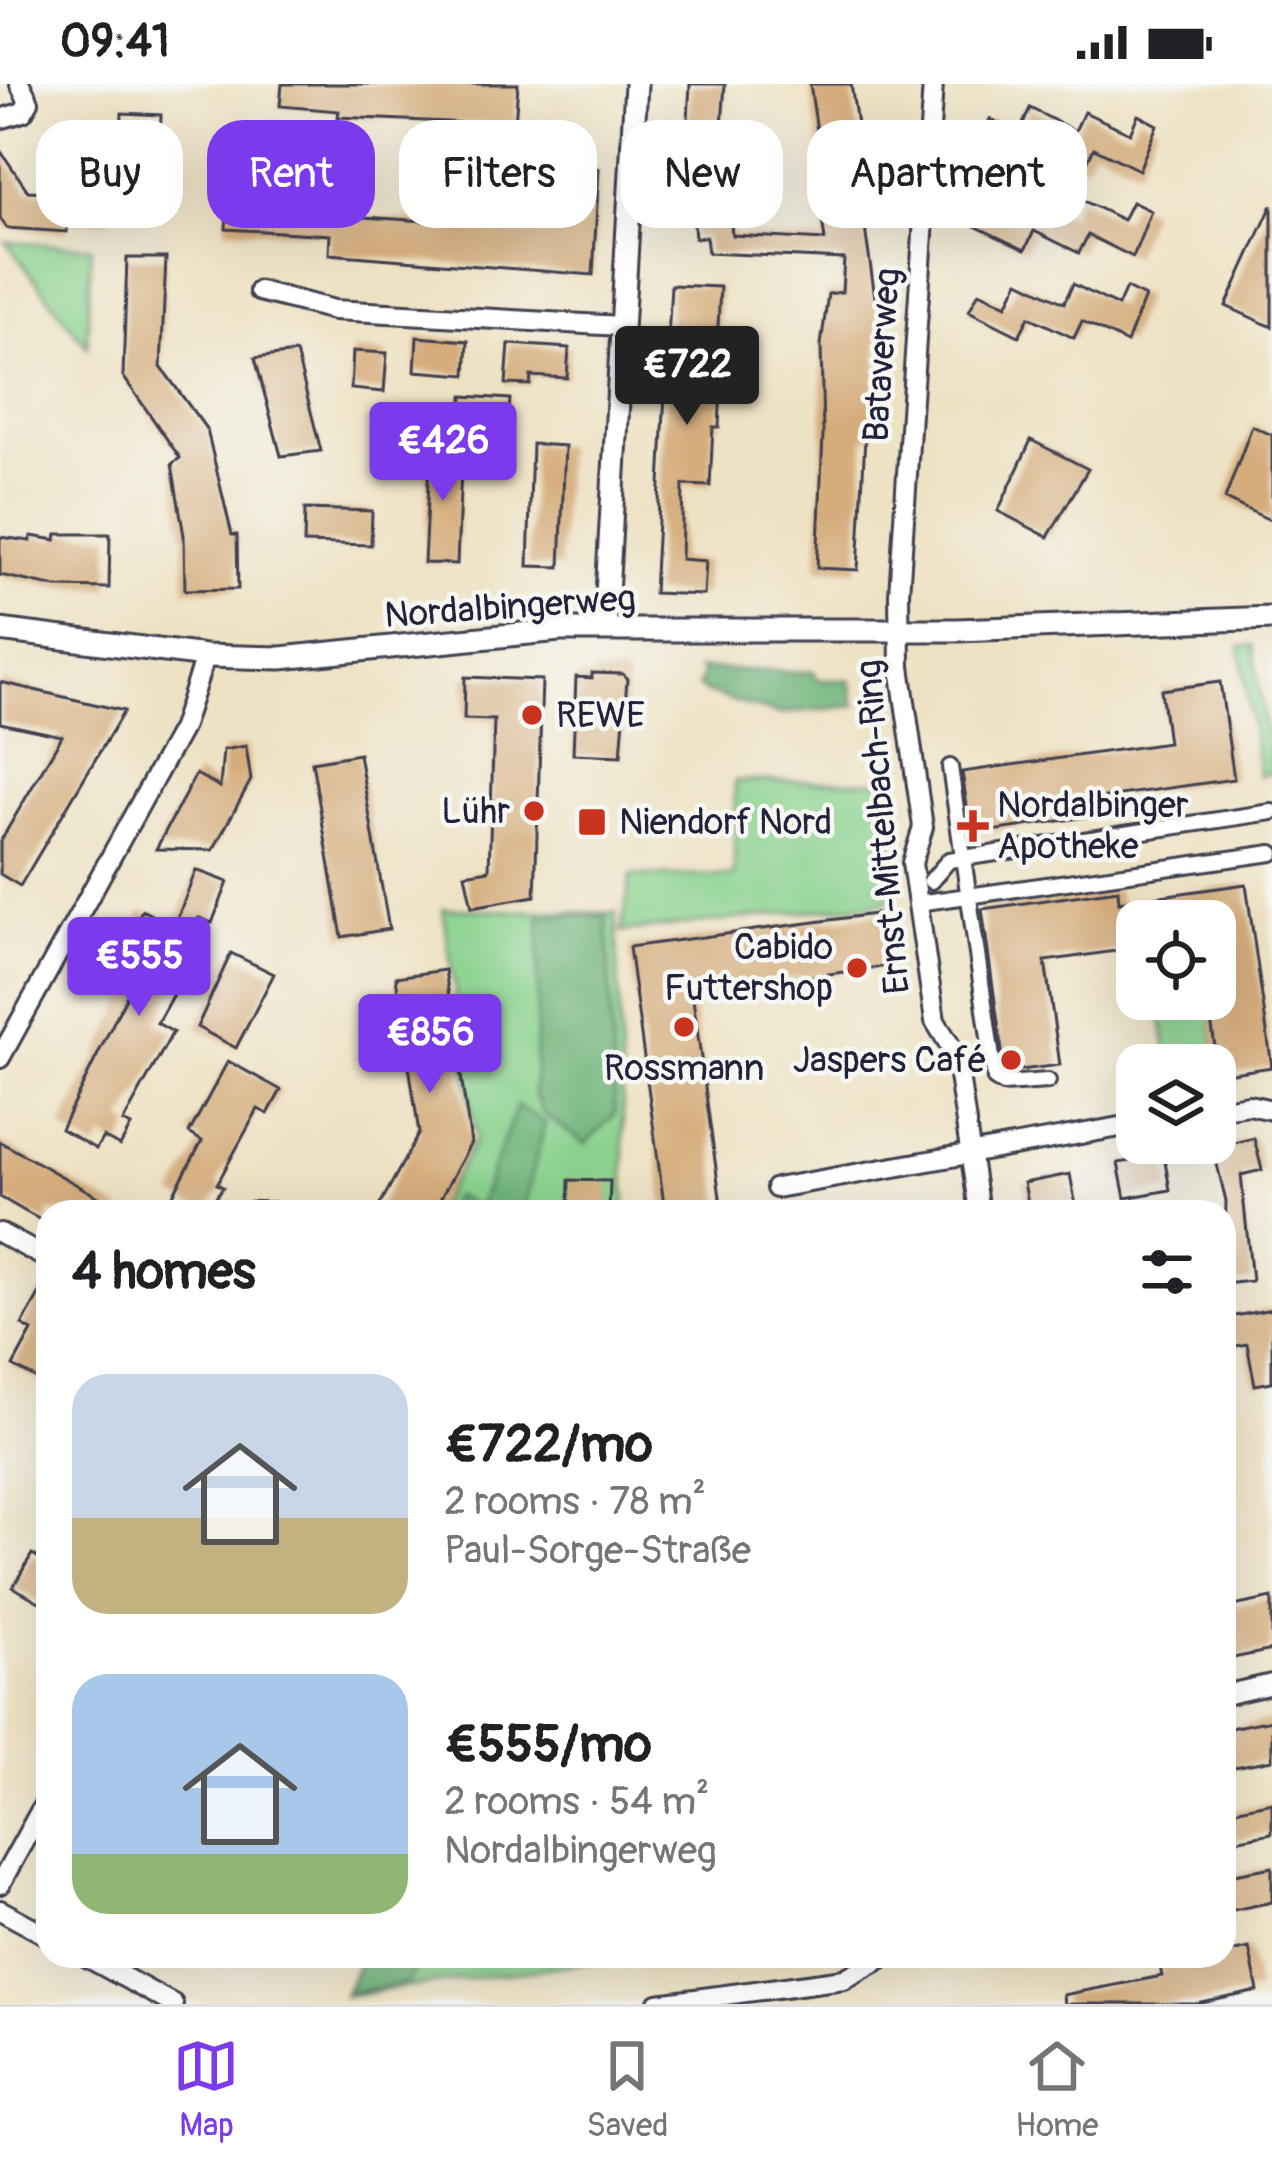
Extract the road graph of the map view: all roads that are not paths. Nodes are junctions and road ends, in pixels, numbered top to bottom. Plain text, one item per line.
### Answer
1 (20, 84) edge
2 (636, 84) edge
3 (933, 84) edge
4 (0, 119) edge
5 (259, 291) dead end
6 (621, 326) junction
7 (1272, 618) edge
8 (0, 630) edge
9 (605, 630) junction
10 (899, 630) junction
11 (205, 656) junction
12 (950, 766) dead end
13 (1272, 812) edge
14 (1272, 853) edge
15 (963, 857) junction
16 (932, 880) dead end
17 (968, 895) junction
18 (918, 902) junction
19 (0, 1058) edge
20 (1036, 1077) dead end
21 (1236, 1107) edge
22 (1272, 1110) edge
23 (1116, 1128) edge
24 (971, 1155) junction
25 (776, 1188) dead end
26 (978, 1200) edge
27 (0, 1233) edge
28 (36, 1252) edge
29 (1272, 1684) edge
30 (1236, 1692) edge
31 (36, 1819) edge
32 (0, 1884) edge
33 (0, 1910) edge
34 (36, 1930) edge
35 (107, 1968) edge
36 (864, 1968) edge
37 (173, 2004) edge
38 (658, 2004) edge

1 - 4 street
2 - 6 street
3 - 10 street, Bataverweg
5 - 6 street
6 - 9 street
7 - 10 street, Nordalbingerweg
8 - 11 street, Nordalbingerweg
9 - 10 street, Nordalbingerweg
9 - 11 street, Nordalbingerweg
10 - 18 street, Ernst-Mittelbach-Ring
11 - 19 street
12 - 15 street
13 - 15 street
14 - 17 street
15 - 16 street
15 - 17 street
17 - 18 street
17 - 20 street
18 - 24 street, Ernst-Mittelbach-Ring
21 - 22 street
23 - 24 street
24 - 25 street
24 - 26 street, Ernst-Mittelbach-Ring
27 - 28 street
29 - 30 street
31 - 32 street
33 - 34 street
35 - 37 street
36 - 38 street

